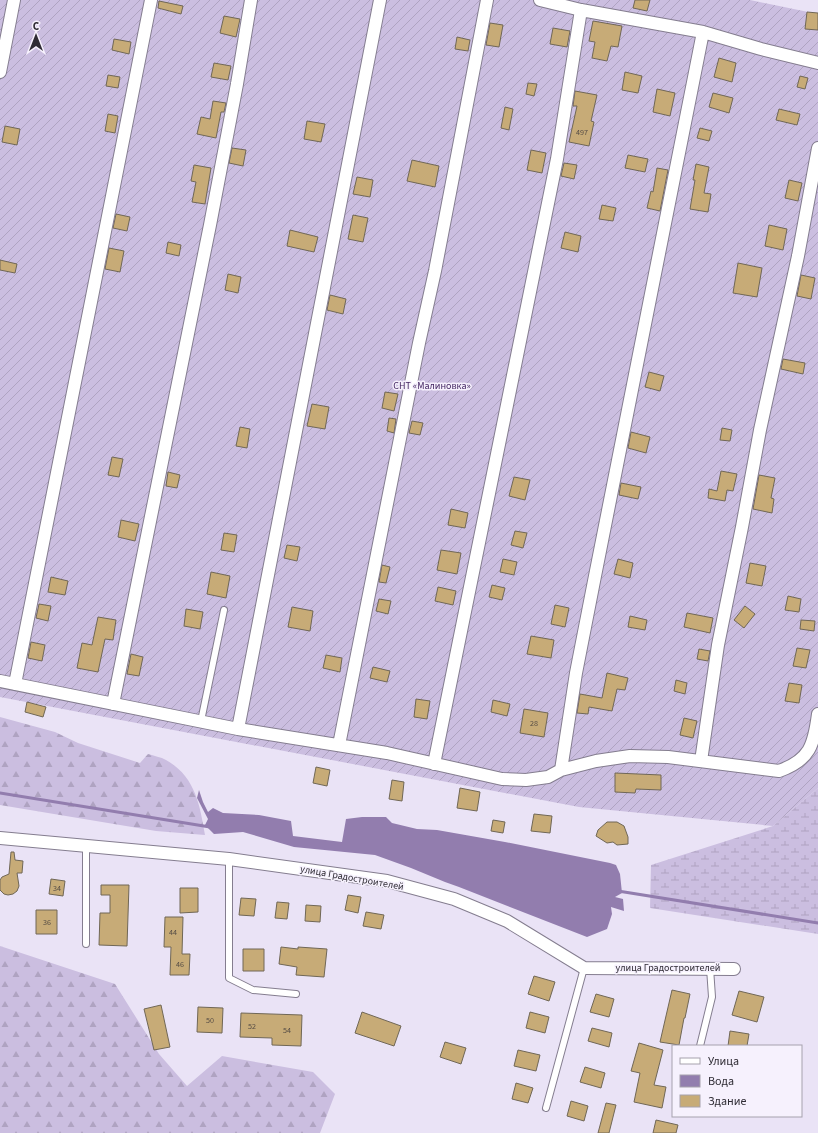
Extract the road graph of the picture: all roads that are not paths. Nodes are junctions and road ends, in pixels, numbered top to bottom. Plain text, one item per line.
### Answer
1 (14, 0) edge
2 (151, 0) edge
3 (251, 0) edge
4 (380, 0) edge
5 (487, 0) edge
6 (540, 0) edge
7 (581, 10) junction
8 (703, 32) junction
9 (818, 63) edge
10 (0, 72) edge
11 (818, 148) edge
12 (224, 610) dead end
13 (0, 681) edge
14 (15, 684) junction
15 (114, 704) junction
16 (818, 714) edge
17 (200, 721) junction
18 (238, 729) junction
19 (339, 745) junction
20 (701, 761) junction
21 (434, 764) junction
22 (561, 770) junction
23 (0, 838) edge
24 (86, 846) junction
25 (229, 859) junction
26 (86, 944) dead end
27 (584, 968) junction
28 (710, 968) junction
29 (734, 969) dead end
30 (296, 994) dead end
31 (700, 1045) edge
32 (546, 1108) dead end

1 - 10 street
2 - 14 street
3 - 15 street
4 - 18 street
5 - 19 street
6 - 7 street
7 - 8 street
7 - 21 street
8 - 9 street
8 - 22 street
11 - 20 street
12 - 17 lane
13 - 14 street
14 - 15 street
15 - 17 street
16 - 20 street
17 - 18 street
18 - 19 street
19 - 21 street
20 - 22 street
21 - 22 street
23 - 24 street, улица Градостроителей
24 - 25 street, улица Градостроителей
24 - 26 lane
25 - 27 street, улица Градостроителей
25 - 30 lane
27 - 28 street, улица Градостроителей
27 - 32 lane
28 - 29 street, улица Градостроителей
28 - 31 lane

